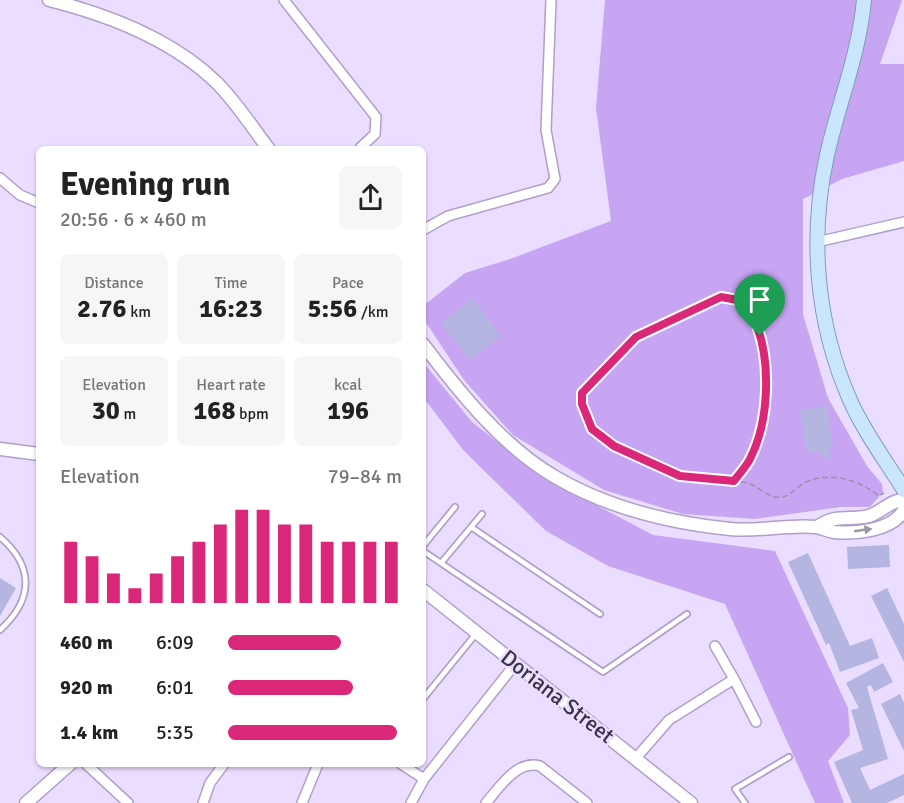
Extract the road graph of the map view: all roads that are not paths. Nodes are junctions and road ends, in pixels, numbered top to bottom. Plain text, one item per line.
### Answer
1 (284, 0) edge
2 (551, 0) edge
3 (864, 0) edge
4 (55, 1) edge
5 (266, 146) edge
6 (362, 146) edge
7 (0, 178) edge
8 (36, 202) edge
9 (904, 222) edge
10 (426, 228) edge
11 (817, 242) junction
12 (426, 348) edge
13 (0, 449) edge
14 (36, 454) edge
15 (904, 490) edge
16 (904, 500) edge
17 (455, 507) dead end
18 (904, 510) edge
19 (482, 514) dead end
20 (471, 527) junction
21 (817, 527) junction
22 (0, 537) edge
23 (426, 542) edge
24 (426, 553) edge
25 (441, 564) junction
26 (426, 592) edge
27 (600, 614) dead end
28 (687, 614) dead end
29 (0, 630) edge
30 (477, 633) junction
31 (715, 646) dead end
32 (516, 663) junction
33 (734, 679) junction
34 (426, 695) edge
35 (756, 722) dead end
36 (789, 757) dead end
37 (636, 758) junction
38 (67, 767) edge
39 (89, 767) edge
40 (222, 767) edge
41 (317, 767) edge
42 (406, 767) edge
43 (424, 779) junction
44 (26, 803) edge
45 (128, 803) edge
46 (203, 803) edge
47 (303, 803) edge
48 (411, 803) edge
49 (486, 803) edge
50 (587, 803) edge
51 (691, 803) edge
52 (745, 803) edge

1 - 6 street
2 - 10 street
3 - 11 main road
4 - 5 street
7 - 8 street
9 - 11 street
11 - 15 main road
12 - 21 street
13 - 14 street
16 - 21 street
17 - 23 lane
21 -> 18 street
19 - 20 lane
20 - 25 lane
20 - 27 lane
22 - 29 lane
24 - 25 lane
25 - 28 lane
26 - 30 street, Doriana Street
30 - 32 street, Doriana Street
30 - 34 lane
31 - 33 street
32 - 37 street, Doriana Street
32 - 43 street
33 - 35 street
33 - 37 street
36 - 52 lane
37 - 51 street, Doriana Street
38 - 44 street
39 - 45 street
40 - 46 street
41 - 47 street
42 - 43 street
43 - 48 street
49 - 50 street

